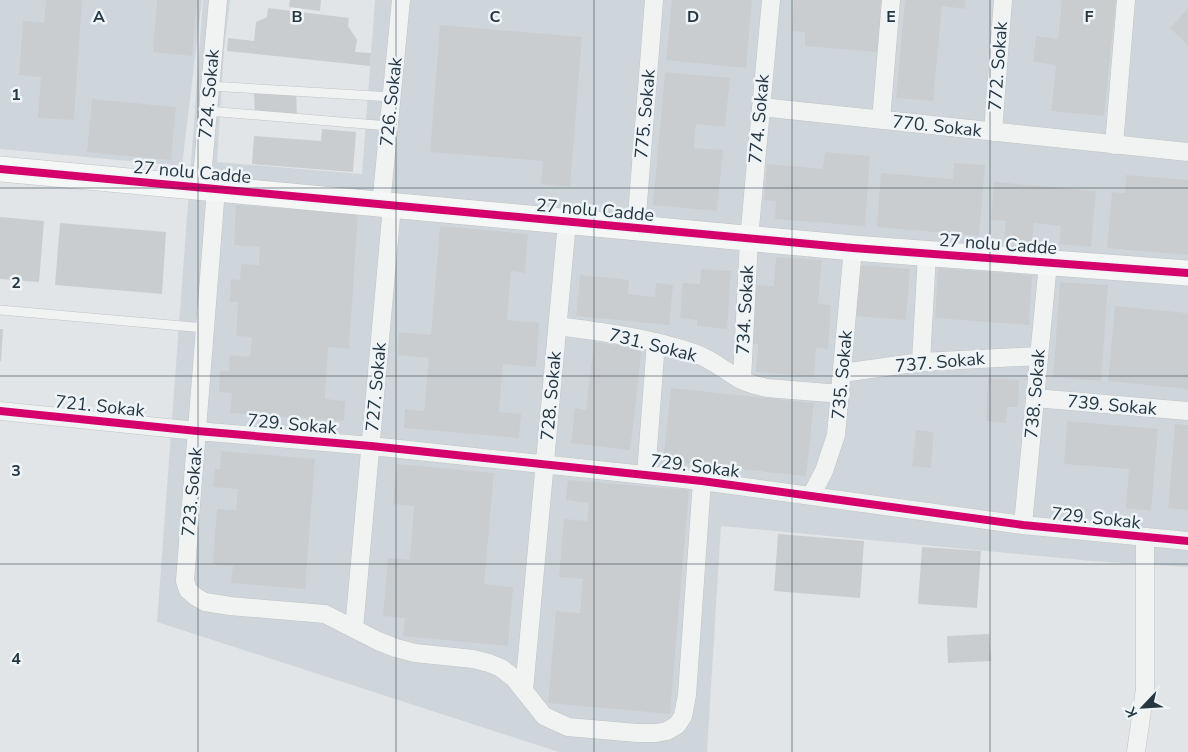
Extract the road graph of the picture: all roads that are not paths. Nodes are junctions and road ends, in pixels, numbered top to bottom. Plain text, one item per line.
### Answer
1 (218, 0) edge
2 (401, 0) edge
3 (654, 0) edge
4 (770, 0) edge
5 (891, 0) edge
6 (1003, 0) edge
7 (1126, 0) edge
8 (210, 86) junction
9 (392, 97) junction
10 (761, 107) junction
11 (208, 111) junction
12 (881, 120) junction
13 (389, 126) junction
14 (993, 132) junction
15 (1114, 145) junction
16 (1188, 152) edge
17 (0, 169) edge
18 (209, 188) junction
19 (387, 205) junction
20 (567, 222) junction
21 (636, 228) junction
22 (748, 239) junction
23 (853, 248) junction
24 (927, 254) junction
25 (1048, 263) junction
26 (1188, 273) edge
27 (0, 310) edge
28 (558, 326) junction
29 (205, 328) junction
30 (656, 342) junction
31 (1039, 356) junction
32 (921, 362) junction
33 (842, 374) junction
34 (742, 380) junction
35 (841, 394) junction
36 (1035, 398) junction
37 (0, 411) edge
38 (1188, 411) edge
39 (197, 431) junction
40 (371, 446) junction
41 (545, 465) junction
42 (646, 475) junction
43 (702, 481) junction
44 (811, 496) junction
45 (1023, 525) junction
46 (1145, 538) junction
47 (1188, 541) edge
48 (354, 629) junction
49 (524, 690) junction
50 (1136, 752) edge

1 - 8 street, 724. Sokak
2 - 9 street, 726. Sokak
3 - 21 street, 775. Sokak
4 - 10 street, 774. Sokak
5 - 12 street
6 - 14 street, 772. Sokak
7 - 15 street
8 - 9 lane
8 - 11 street, 724. Sokak
9 - 13 street, 726. Sokak
10 - 12 street, 770. Sokak
10 - 22 street, 774. Sokak
11 - 13 lane
11 - 18 street, 724. Sokak
12 - 14 street, 770. Sokak
13 - 19 street, 726. Sokak
14 - 15 street, 770. Sokak
15 - 16 street, 770. Sokak
17 - 18 street, 27 nolu Cadde
18 - 19 street, 27 nolu Cadde
18 - 29 street, 723. Sokak
19 - 20 street, 27 nolu Cadde
19 - 40 street, 727. Sokak
20 - 21 street, 27 nolu Cadde
20 - 28 street, 728. Sokak
21 - 22 street, 27 nolu Cadde
22 - 23 street, 27 nolu Cadde
22 - 34 street, 734. Sokak
23 - 24 street, 27 nolu Cadde
23 - 33 street, 735. Sokak
24 - 25 street, 27 nolu Cadde
24 - 32 street
25 - 26 street, 27 nolu Cadde
25 - 31 street, 738. Sokak
27 - 29 lane
28 - 30 street, 731. Sokak
28 - 41 street, 728. Sokak
29 - 39 street, 723. Sokak
30 - 34 street, 731. Sokak
30 - 42 street
31 - 32 street, 737. Sokak
31 - 36 street, 738. Sokak
32 - 33 street, 737. Sokak
33 - 35 street, 735. Sokak
34 - 35 street, 731. Sokak
35 - 44 street, 735. Sokak
36 - 38 street, 739. Sokak
36 - 45 street, 738. Sokak
37 - 39 street, 721. Sokak
39 - 40 street, 729. Sokak
39 - 48 street, 723. Sokak
40 - 41 street, 729. Sokak
40 - 48 street, 727. Sokak
41 - 42 street, 729. Sokak
41 - 49 street, 728. Sokak
42 - 43 street, 729. Sokak
43 - 44 street, 729. Sokak
43 - 49 street
44 - 45 street, 729. Sokak
45 - 46 street, 729. Sokak
46 - 47 street, 729. Sokak
46 - 50 street
48 - 49 street

